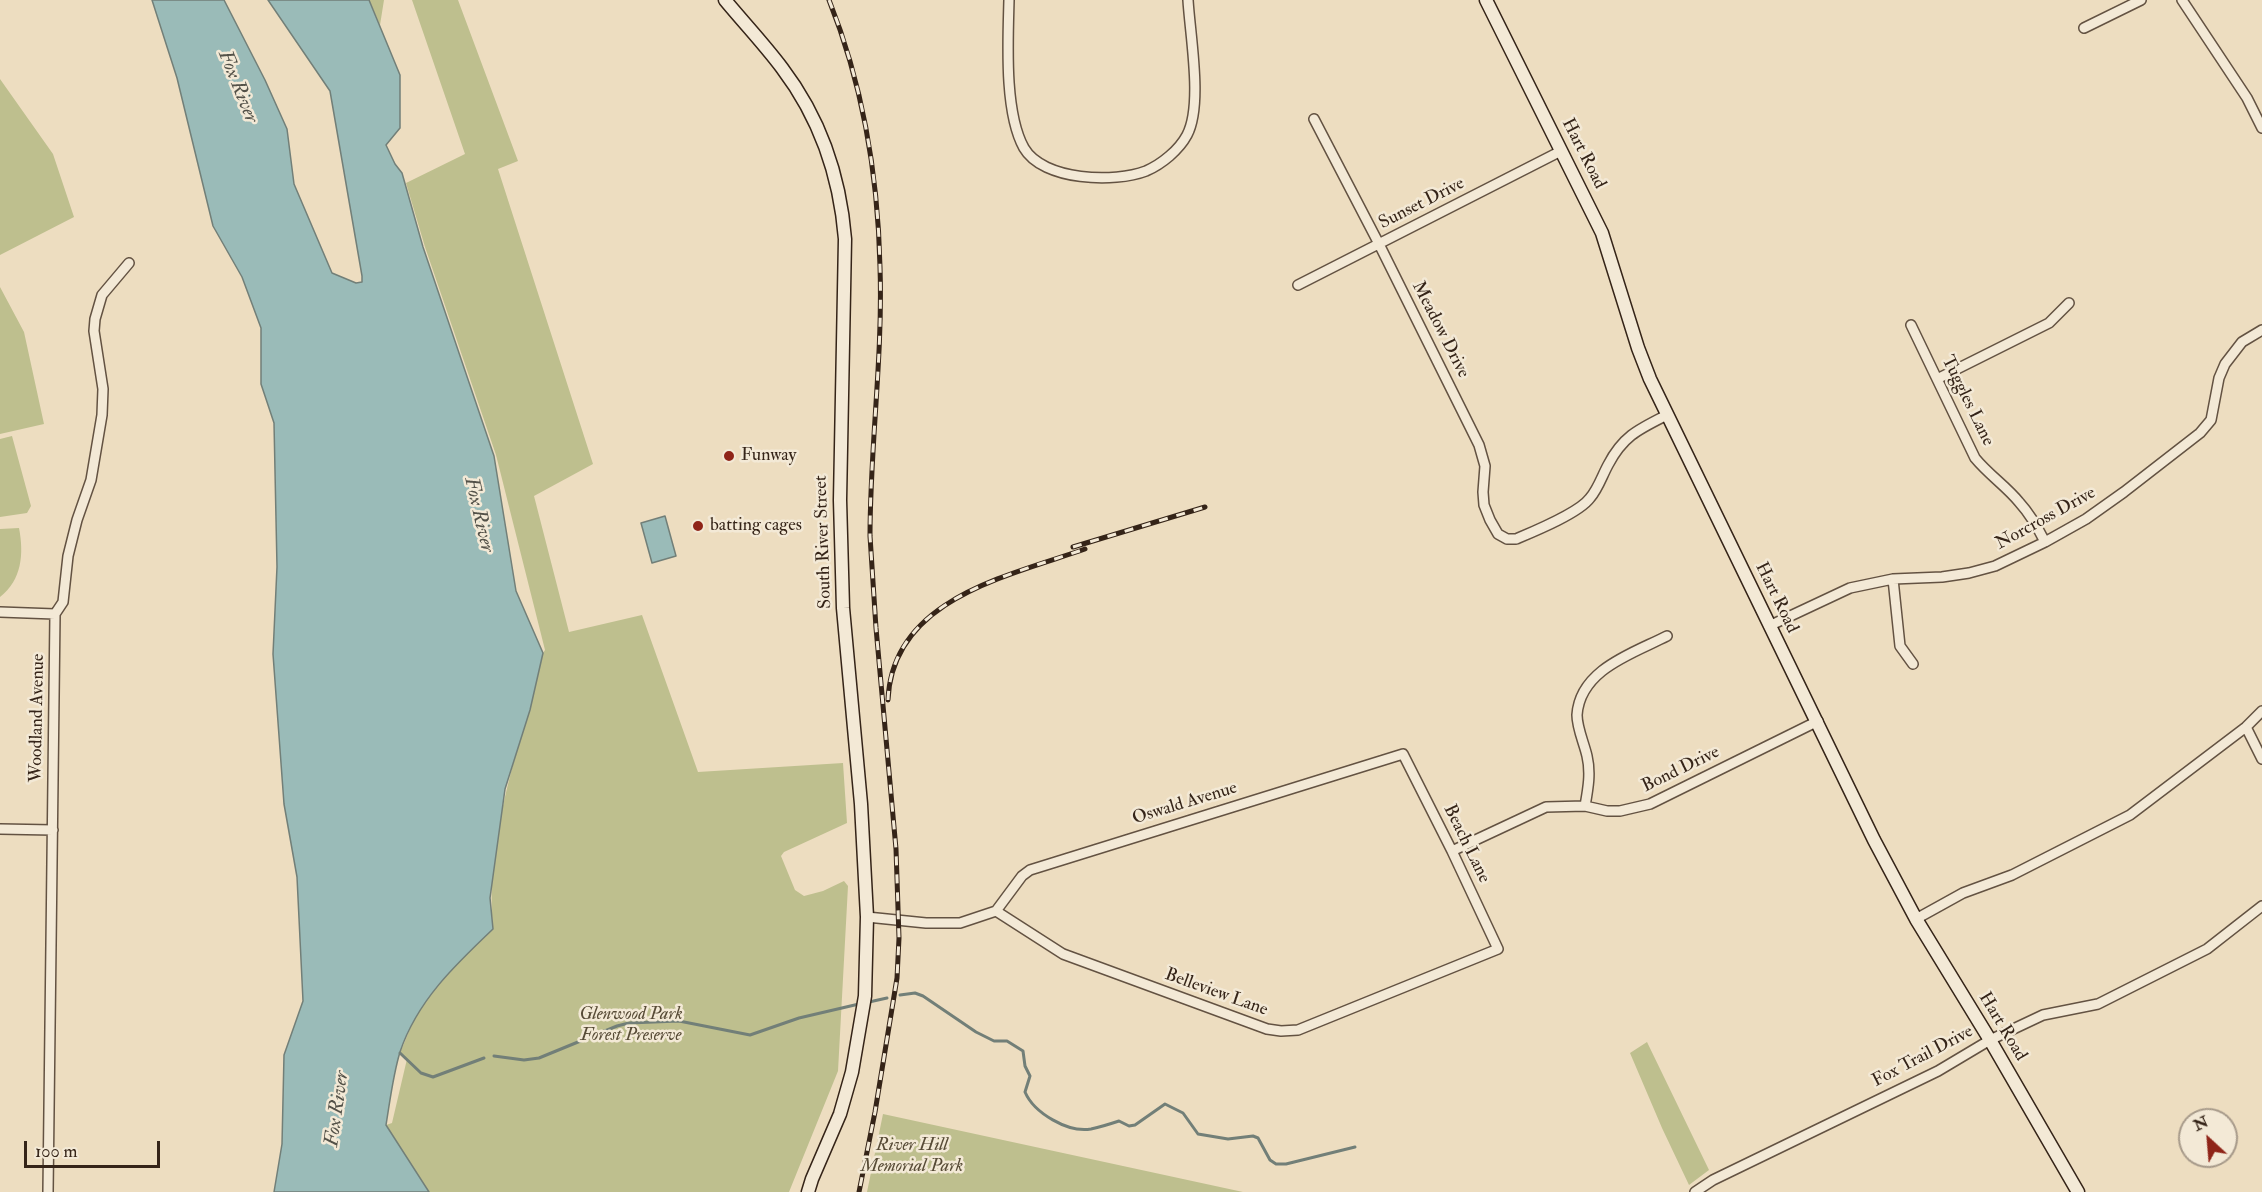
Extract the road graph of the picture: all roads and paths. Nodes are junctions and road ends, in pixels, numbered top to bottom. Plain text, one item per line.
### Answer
1 (725, 0) edge
2 (1009, 0) edge
3 (1188, 0) edge
4 (1486, 0) edge
5 (2141, 0) edge
6 (2182, 0) edge
7 (2084, 28) dead end
8 (1314, 119) dead end
9 (2262, 128) edge
10 (1562, 151) junction
11 (1379, 244) junction
12 (129, 263) dead end
13 (1298, 285) dead end
14 (2069, 303) dead end
15 (1911, 325) dead end
16 (2262, 330) edge
17 (1937, 379) junction
18 (1667, 415) junction
19 (2045, 542) junction
20 (1893, 579) junction
21 (0, 612) edge
22 (56, 614) junction
23 (1769, 626) junction
24 (1667, 636) dead end
25 (1913, 664) dead end
26 (2262, 711) edge
27 (1818, 722) junction
28 (2246, 727) junction
29 (1402, 754) joint
30 (2262, 759) edge
31 (1585, 806) junction
32 (0, 829) edge
33 (53, 830) junction
34 (1452, 851) junction
35 (2262, 906) edge
36 (996, 911) junction
37 (867, 917) junction
38 (1916, 919) junction
39 (1498, 949) joint
40 (1990, 1040) junction
41 (48, 1192) edge
42 (808, 1192) edge
43 (1695, 1192) edge
44 (2078, 1192) edge

1 - 37 street, South River Street
2 - 3 street
4 - 10 street, Hart Road
5 - 7 street
6 - 9 street
8 - 11 street, Meadow Drive
10 - 11 street, Sunset Drive
10 - 18 street, Hart Road
11 - 13 street, Sunset Drive
11 - 18 street, Meadow Drive
12 - 22 street, Woodland Avenue
14 - 17 street
15 - 17 street, Tuggles Lane
16 - 19 street, Norcross Drive
17 - 19 street, Tuggles Lane
18 - 23 street, Hart Road
19 - 20 street, Norcross Drive
20 - 23 street, Norcross Drive
20 - 25 street
21 - 22 street
22 - 33 street, Woodland Avenue
23 - 27 street, Hart Road
24 - 31 street
26 - 28 street
27 - 31 street, Bond Drive
27 - 38 street, Hart Road
28 - 30 street
28 - 38 street
29 - 34 street, Beach Lane
29 - 36 street, Oswald Avenue
31 - 34 street, Bond Drive
32 - 33 street
33 - 41 street, Woodland Avenue
34 - 39 street, Beach Lane
35 - 40 street, Fox Trail Drive
36 - 37 street
36 - 39 street, Belleview Lane
37 - 42 street, South River Street
38 - 40 street, Hart Road
40 - 43 street, Fox Trail Drive
40 - 44 street, Hart Road

